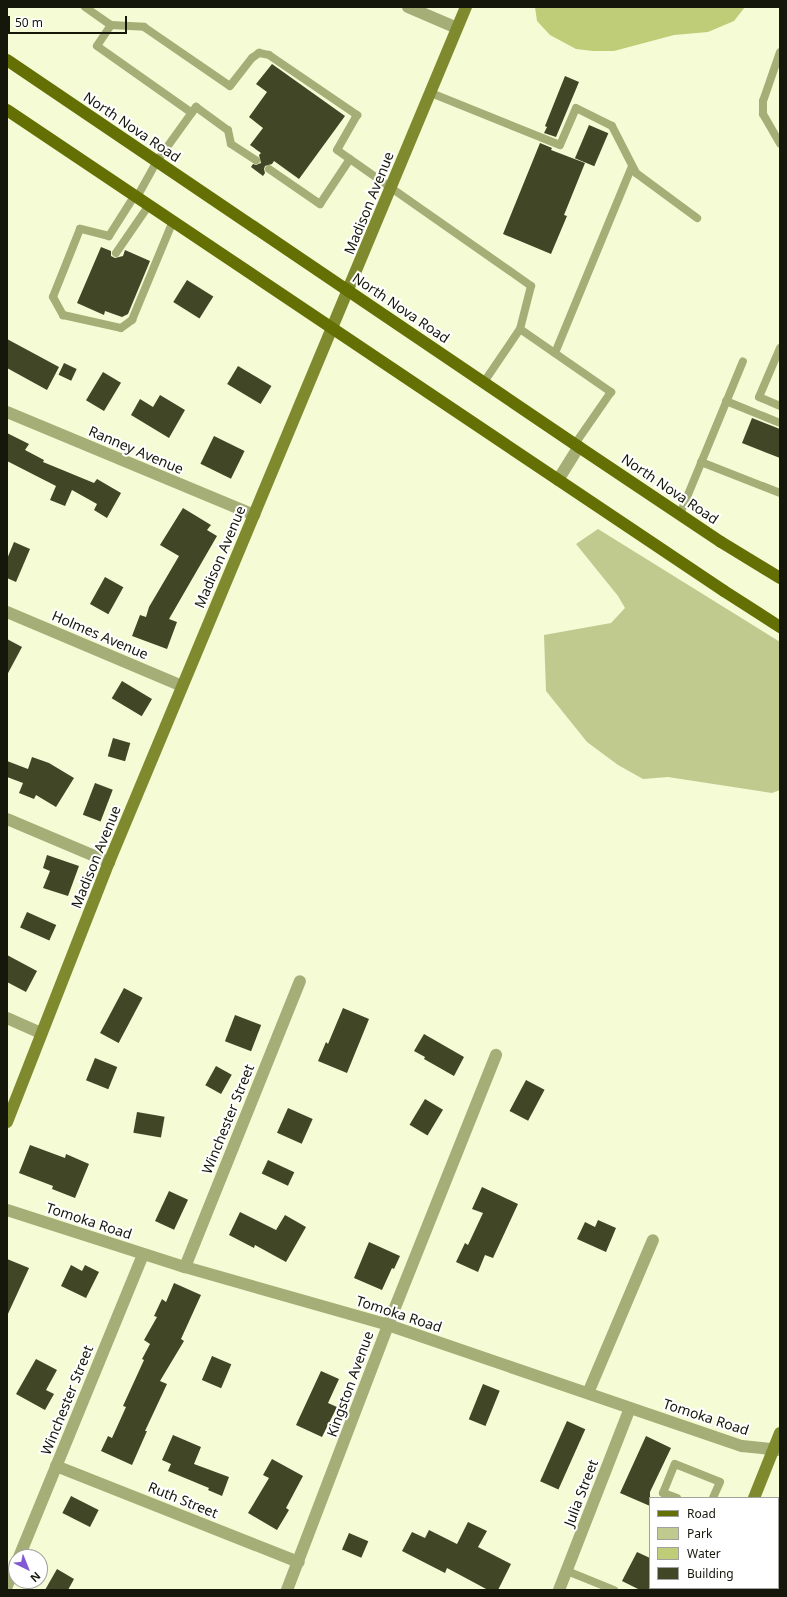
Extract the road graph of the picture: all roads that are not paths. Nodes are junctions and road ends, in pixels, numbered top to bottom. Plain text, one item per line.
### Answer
1 (85, 7) edge
2 (408, 7) edge
3 (466, 7) edge
4 (111, 25) junction
5 (457, 28) junction
6 (780, 52) edge
7 (7, 61) edge
8 (430, 93) junction
9 (7, 110) edge
10 (194, 110) junction
11 (780, 144) edge
12 (350, 159) junction
13 (256, 160) dead end
14 (157, 161) junction
15 (632, 166) junction
16 (269, 169) dead end
17 (392, 187) junction
18 (136, 196) junction
19 (150, 205) junction
20 (697, 218) dead end
21 (173, 221) junction
22 (116, 253) dead end
23 (349, 291) junction
24 (332, 327) junction
25 (520, 329) junction
26 (780, 348) edge
27 (555, 353) junction
28 (743, 361) dead end
29 (484, 382) junction
30 (726, 401) junction
31 (780, 406) edge
32 (7, 412) edge
33 (780, 423) edge
34 (577, 445) junction
35 (701, 462) junction
36 (558, 480) junction
37 (780, 493) edge
38 (680, 514) junction
39 (254, 515) junction
40 (780, 578) edge
41 (7, 612) edge
42 (780, 627) edge
43 (182, 686) junction
44 (7, 819) edge
45 (109, 862) junction
46 (300, 981) dead end
47 (7, 1018) edge
48 (41, 1033) junction
49 (496, 1055) dead end
50 (7, 1122) edge
51 (7, 1210) edge
52 (652, 1240) dead end
53 (143, 1254) junction
54 (185, 1267) junction
55 (388, 1325) junction
56 (588, 1393) junction
57 (630, 1408) junction
58 (780, 1433) edge
59 (777, 1450) edge
60 (56, 1466) junction
61 (674, 1497) edge
62 (713, 1497) edge
63 (754, 1497) edge
64 (22, 1549) edge
65 (299, 1562) junction
66 (567, 1571) junction
67 (287, 1590) edge
68 (559, 1590) edge
69 (614, 1590) edge

1 - 4 lane
2 - 5 street
3 - 5 street, Madison Avenue
4 - 10 lane
4 - 12 lane
5 - 8 street, Madison Avenue
6 - 11 lane
7 - 14 main road, North Nova Road
8 - 15 lane
8 - 17 street, Madison Avenue
9 - 18 main road
10 - 13 lane
10 - 14 lane
12 - 16 lane
12 - 17 lane
14 - 18 lane
14 - 23 main road, North Nova Road
15 - 20 lane
15 - 27 lane
17 - 23 street, Madison Avenue
17 - 25 lane
18 - 19 main road
18 - 21 lane
19 - 21 main road
19 - 22 lane
21 - 24 main road
23 - 24 street, Madison Avenue
23 - 29 main road, North Nova Road
24 - 36 main road
24 - 39 street, Madison Avenue
25 - 27 lane
25 - 29 lane
26 - 31 lane
27 - 34 lane
28 - 30 lane
29 - 34 main road, North Nova Road
30 - 33 lane
30 - 35 lane
32 - 39 street, Ranney Avenue
34 - 36 street
34 - 38 main road, North Nova Road
35 - 37 lane
35 - 38 lane
36 - 42 main road
38 - 40 main road, North Nova Road
39 - 43 street, Madison Avenue
41 - 43 street, Holmes Avenue
43 - 45 street, Madison Avenue
44 - 45 street
45 - 48 street, Madison Avenue
46 - 54 street, Winchester Street
47 - 48 street
48 - 50 street, Madison Avenue
49 - 55 street, Kingston Avenue
51 - 53 street, Tomoka Road
52 - 56 street
53 - 54 street, Tomoka Road
53 - 60 street, Winchester Street
54 - 55 street, Tomoka Road
55 - 56 street, Tomoka Road
55 - 65 street, Kingston Avenue
56 - 57 street, Tomoka Road
57 - 59 street, Tomoka Road
57 - 66 street, Julia Street
58 - 59 street
59 - 63 street
60 - 64 street, Winchester Street
60 - 65 street, Ruth Street
61 - 62 lane
65 - 67 street, Kingston Avenue
66 - 68 street, Julia Street
66 - 69 lane

